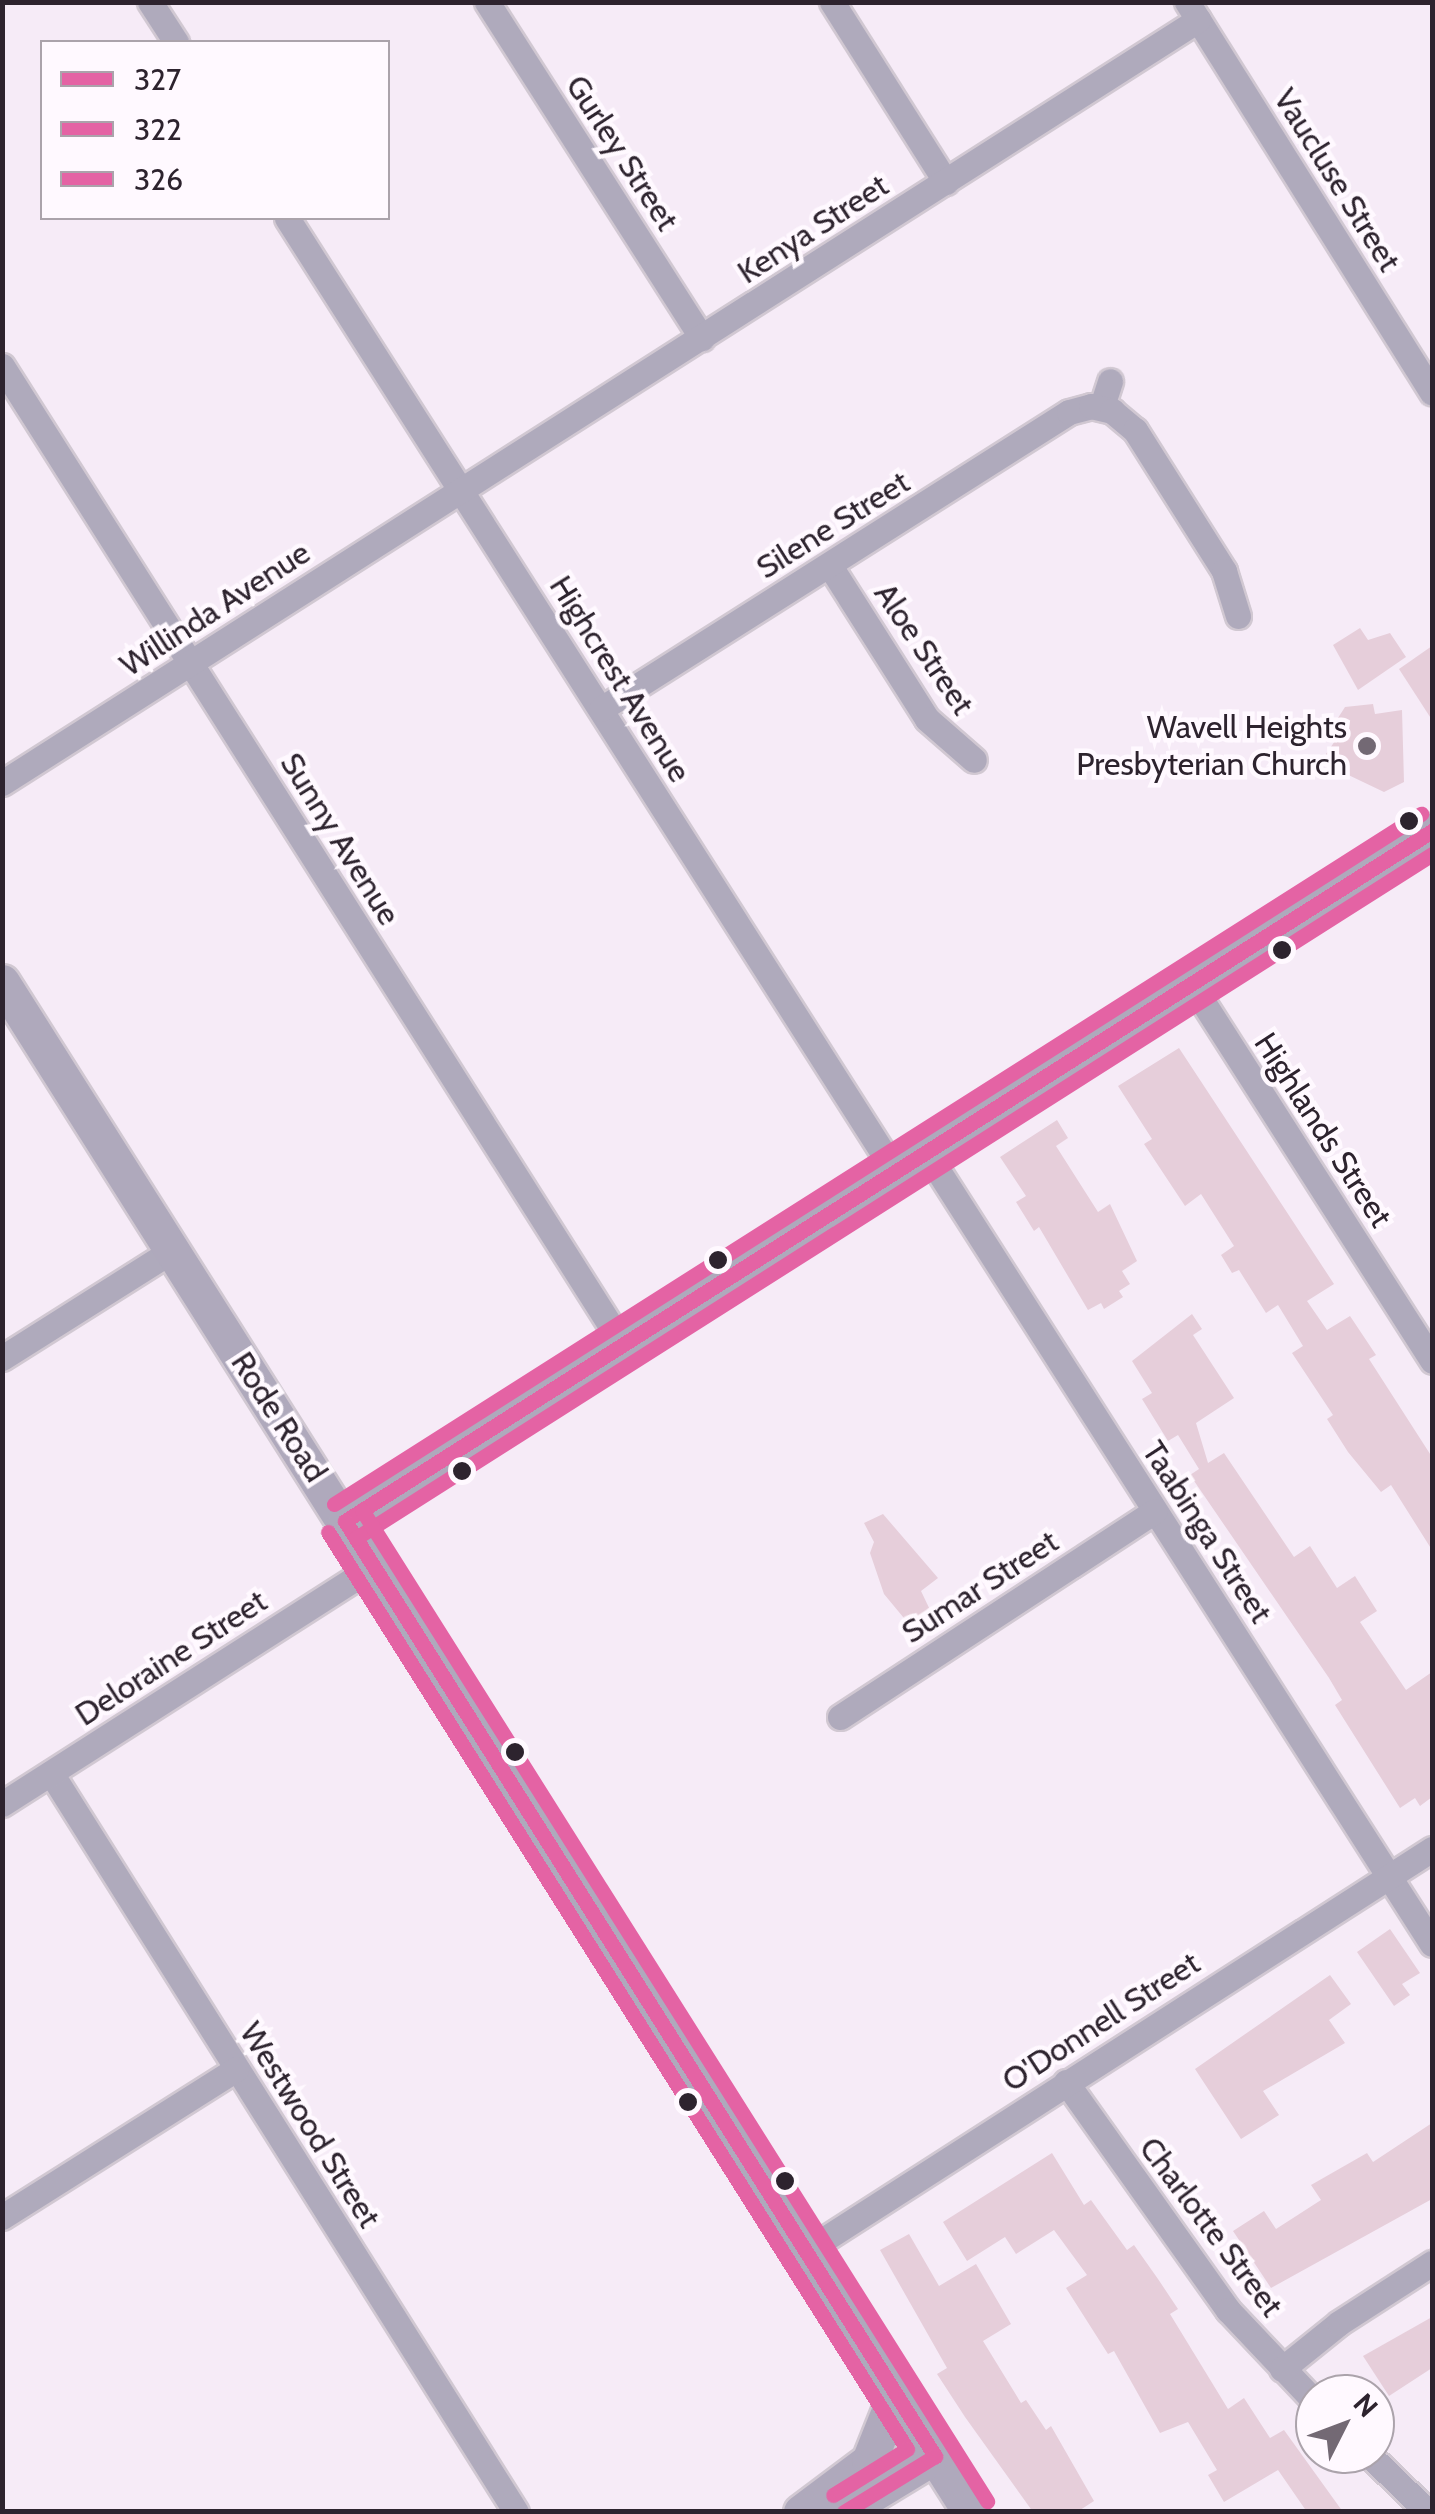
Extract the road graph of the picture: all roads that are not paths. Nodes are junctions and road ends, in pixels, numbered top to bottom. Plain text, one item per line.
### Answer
1 (150, 2) edge
2 (487, 2) edge
3 (832, 2) edge
4 (1192, 11) edge
5 (175, 40) edge
6 (946, 182) junction
7 (289, 220) edge
8 (702, 338) junction
9 (2, 366) edge
10 (1110, 381) dead end
11 (1432, 392) edge
12 (1102, 406) junction
13 (462, 491) junction
14 (830, 566) junction
15 (1238, 616) dead end
16 (192, 662) junction
17 (601, 709) junction
18 (974, 760) dead end
19 (2, 783) edge
20 (1432, 831) edge
21 (2, 982) edge
22 (1192, 985) junction
23 (928, 1154) junction
24 (897, 1175) junction
25 (173, 1250) junction
26 (624, 1347) junction
27 (2, 1358) edge
28 (1432, 1361) edge
29 (1155, 1511) junction
30 (345, 1521) junction
31 (374, 1566) junction
32 (840, 1717) dead end
33 (51, 1773) junction
34 (2, 1804) edge
35 (1432, 1849) edge
36 (1390, 1876) junction
37 (1432, 1944) edge
38 (236, 2068) junction
39 (1066, 2082) junction
40 (2, 2217) edge
41 (806, 2252) junction
42 (1432, 2263) edge
43 (1282, 2369) junction
44 (1295, 2382) edge
45 (896, 2393) junction
46 (934, 2456) junction
47 (1389, 2474) edge
48 (516, 2512) edge
49 (801, 2512) edge
50 (843, 2512) edge
51 (970, 2512) edge
52 (1428, 2512) edge

1 - 5 street
2 - 8 street, Gurley Street
3 - 6 street
4 - 6 street, Kenya Street
4 - 11 street, Vaucluse Street
6 - 8 street, Kenya Street
7 - 13 street, Highcrest Avenue
8 - 13 street, Kenya Street
9 - 16 street, Sunny Avenue
10 - 12 street
12 - 14 street, Silene Street
12 - 15 street
13 - 16 street, Willinda Avenue
13 - 17 street, Highcrest Avenue
14 - 17 street, Silene Street
14 - 18 street, Aloe Street
16 - 19 street, Willinda Avenue
16 - 26 street, Sunny Avenue
17 - 24 street, Highcrest Avenue
20 - 22 main road
21 - 25 main road, Rode Road
22 - 23 main road
22 - 28 street, Highlands Street
23 - 24 main road
23 - 29 street, Taabinga Street
24 - 26 main road
25 - 27 street
25 - 30 main road, Rode Road
26 - 30 main road
29 - 32 street, Sumar Street
29 - 36 street, Taabinga Street
30 - 31 main road, Rode Road
31 - 33 street, Deloraine Street
31 - 41 main road, Rode Road
33 - 34 street, Deloraine Street
33 - 38 street, Westwood Street
35 - 36 street, O'Donnell Street
36 - 37 street, Taabinga Street
36 - 39 street, O'Donnell Street
38 - 40 street
38 - 48 street, Westwood Street
39 - 41 street, O'Donnell Street
39 - 43 street, Charlotte Street
41 - 45 main road, Rode Road
42 - 43 street
43 - 44 street, Charlotte Street
45 - 46 main road, Rode Road
45 - 49 main road
46 - 50 main road
46 - 51 main road, Rode Road
47 - 52 street

